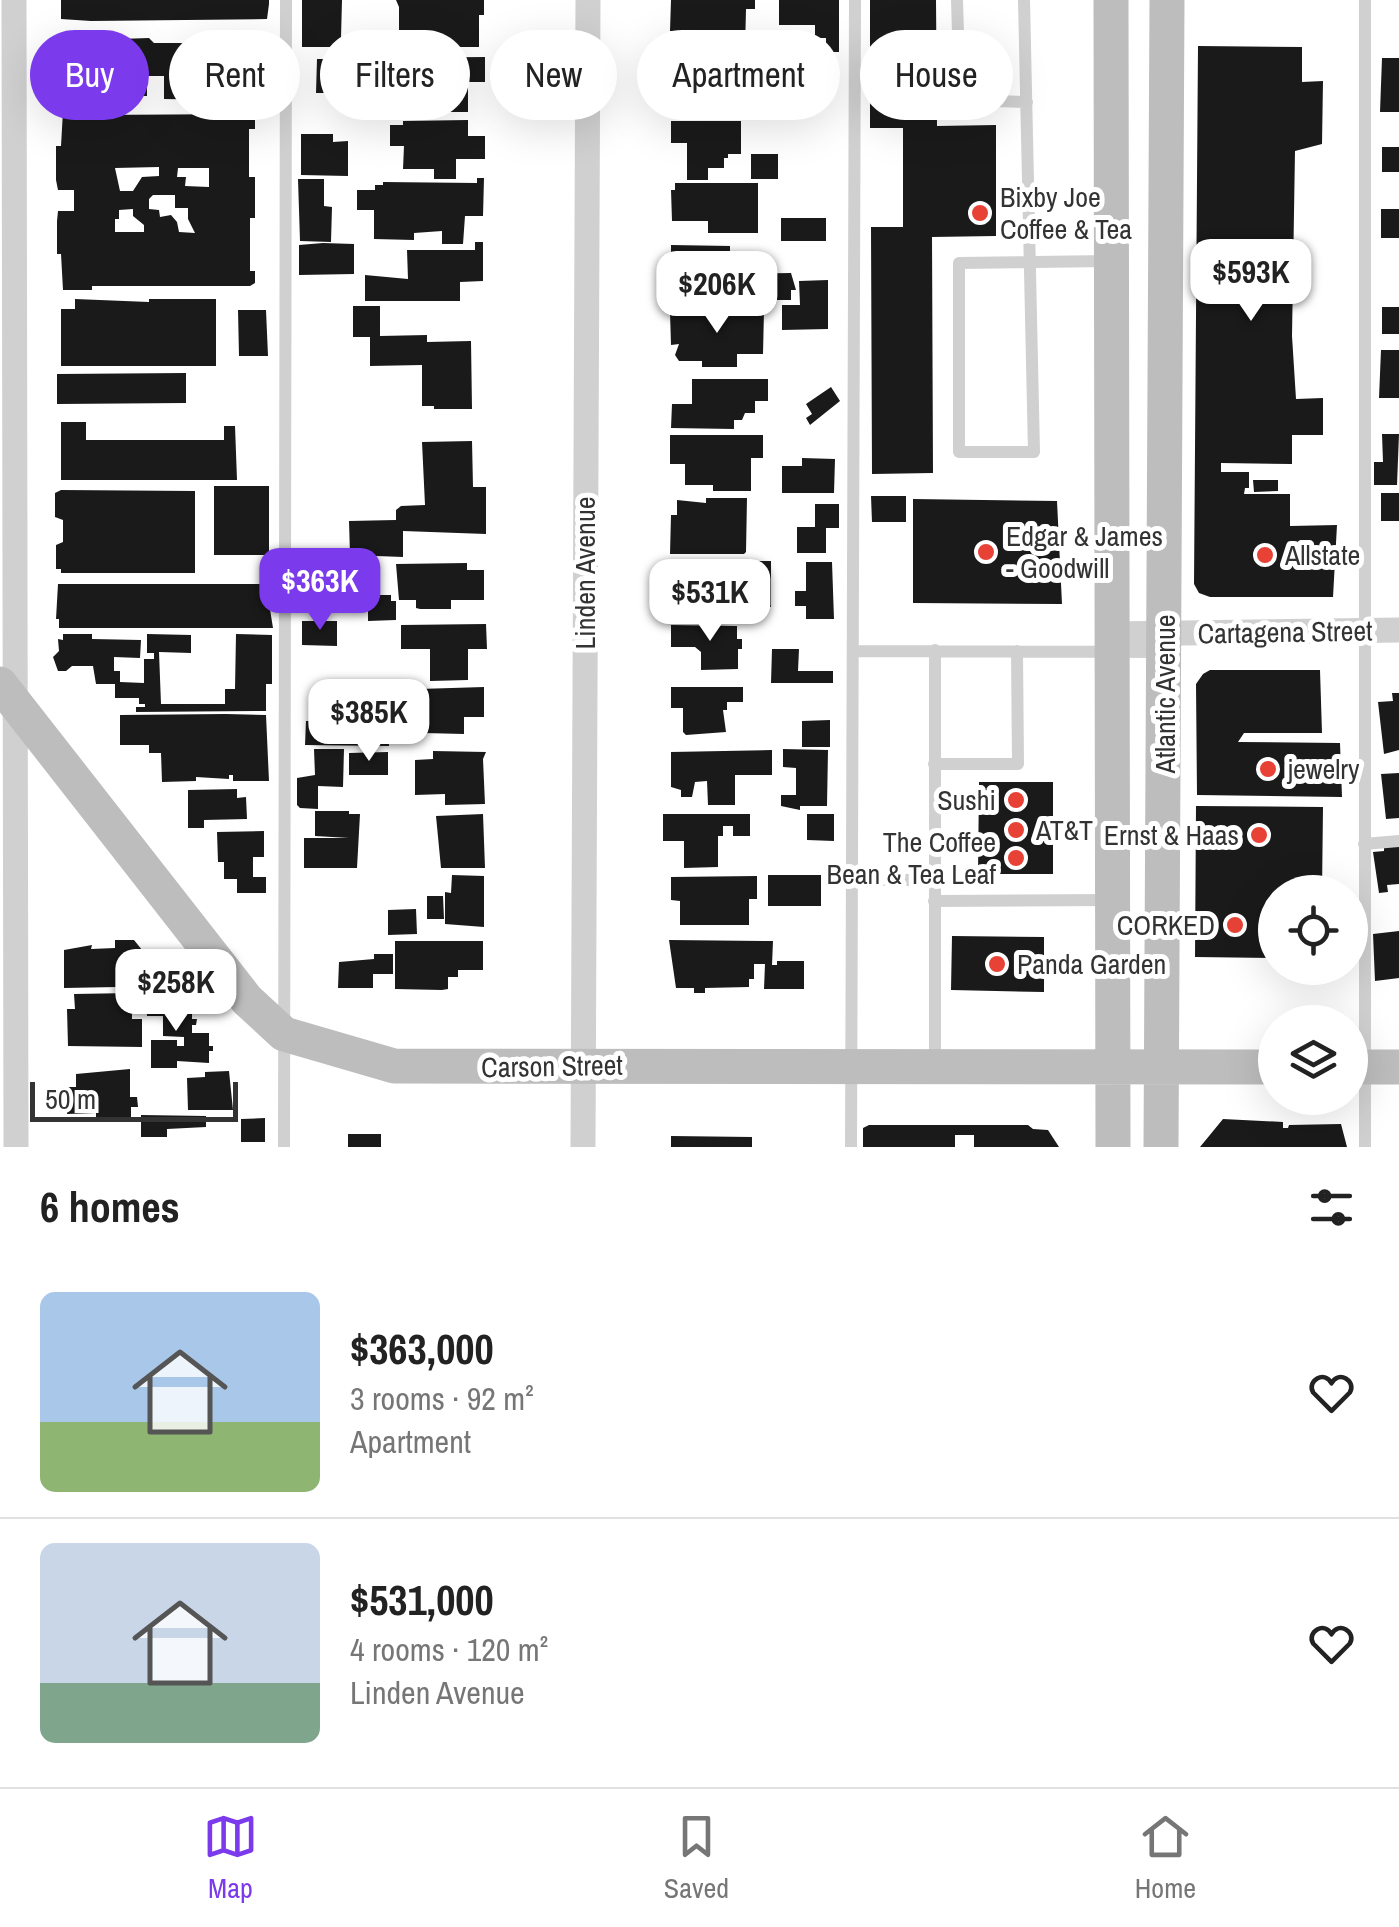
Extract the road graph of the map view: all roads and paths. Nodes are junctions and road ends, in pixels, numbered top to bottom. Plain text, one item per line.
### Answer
1 (14, 0) edge
2 (286, 0) edge
3 (588, 0) edge
4 (855, 0) edge
5 (956, 0) edge
6 (1024, 0) edge
7 (1110, 0) edge
8 (1167, 0) edge
9 (1364, 0) edge
10 (1026, 102) junction
11 (1110, 262) junction
12 (1028, 263) junction
13 (1399, 630) edge
14 (1364, 632) junction
15 (1112, 643) junction
16 (1164, 643) junction
17 (935, 650) junction
18 (852, 651) junction
19 (1017, 651) junction
20 (7, 693) edge
21 (934, 764) junction
22 (1399, 841) edge
23 (1364, 844) junction
24 (851, 880) junction
25 (934, 880) junction
26 (934, 900) junction
27 (1112, 900) junction
28 (284, 1034) junction
29 (582, 1066) junction
30 (851, 1066) junction
31 (1113, 1066) junction
32 (1162, 1066) junction
33 (935, 1067) junction
34 (1258, 1067) edge
35 (1371, 1067) edge
36 (16, 1147) edge
37 (284, 1147) edge
38 (582, 1147) edge
39 (851, 1147) edge
40 (1113, 1147) edge
41 (1161, 1147) edge
42 (1365, 1147) edge

1 - 20 street
2 - 28 lane
3 - 29 street, Linden Avenue
4 - 18 lane
5 - 10 lane
6 - 10 lane
7 - 11 main road, Atlantic Avenue
8 - 16 main road, Atlantic Avenue
9 - 14 lane
10 - 12 lane
11 - 12 lane
11 - 15 main road, Atlantic Avenue
12 - 12 lane
13 - 14 street, Cartagena Street
14 - 16 street, Cartagena Street
14 - 23 lane
15 - 16 street, Cartagena Street
15 - 19 lane
15 - 27 main road, Atlantic Avenue
16 - 32 main road, Atlantic Avenue
17 - 18 lane
17 - 19 lane
17 - 21 lane
18 - 24 lane
19 - 21 lane
20 - 28 main road, Carson Street
20 - 36 street
21 - 25 lane
22 - 23 lane
23 - 35 lane
24 - 25 lane
24 - 30 lane
25 - 26 lane
26 - 27 lane
26 - 33 lane
27 - 31 main road, Atlantic Avenue
28 - 29 main road, Carson Street
28 - 37 lane
29 - 30 main road, Carson Street
29 - 38 street, Linden Avenue
30 - 33 main road, Carson Street
30 - 39 lane
31 - 32 main road, Carson Street
31 - 33 main road, Carson Street
31 - 40 main road, Atlantic Avenue
32 - 34 main road, Carson Street
32 - 41 main road, Atlantic Avenue
35 - 42 lane

